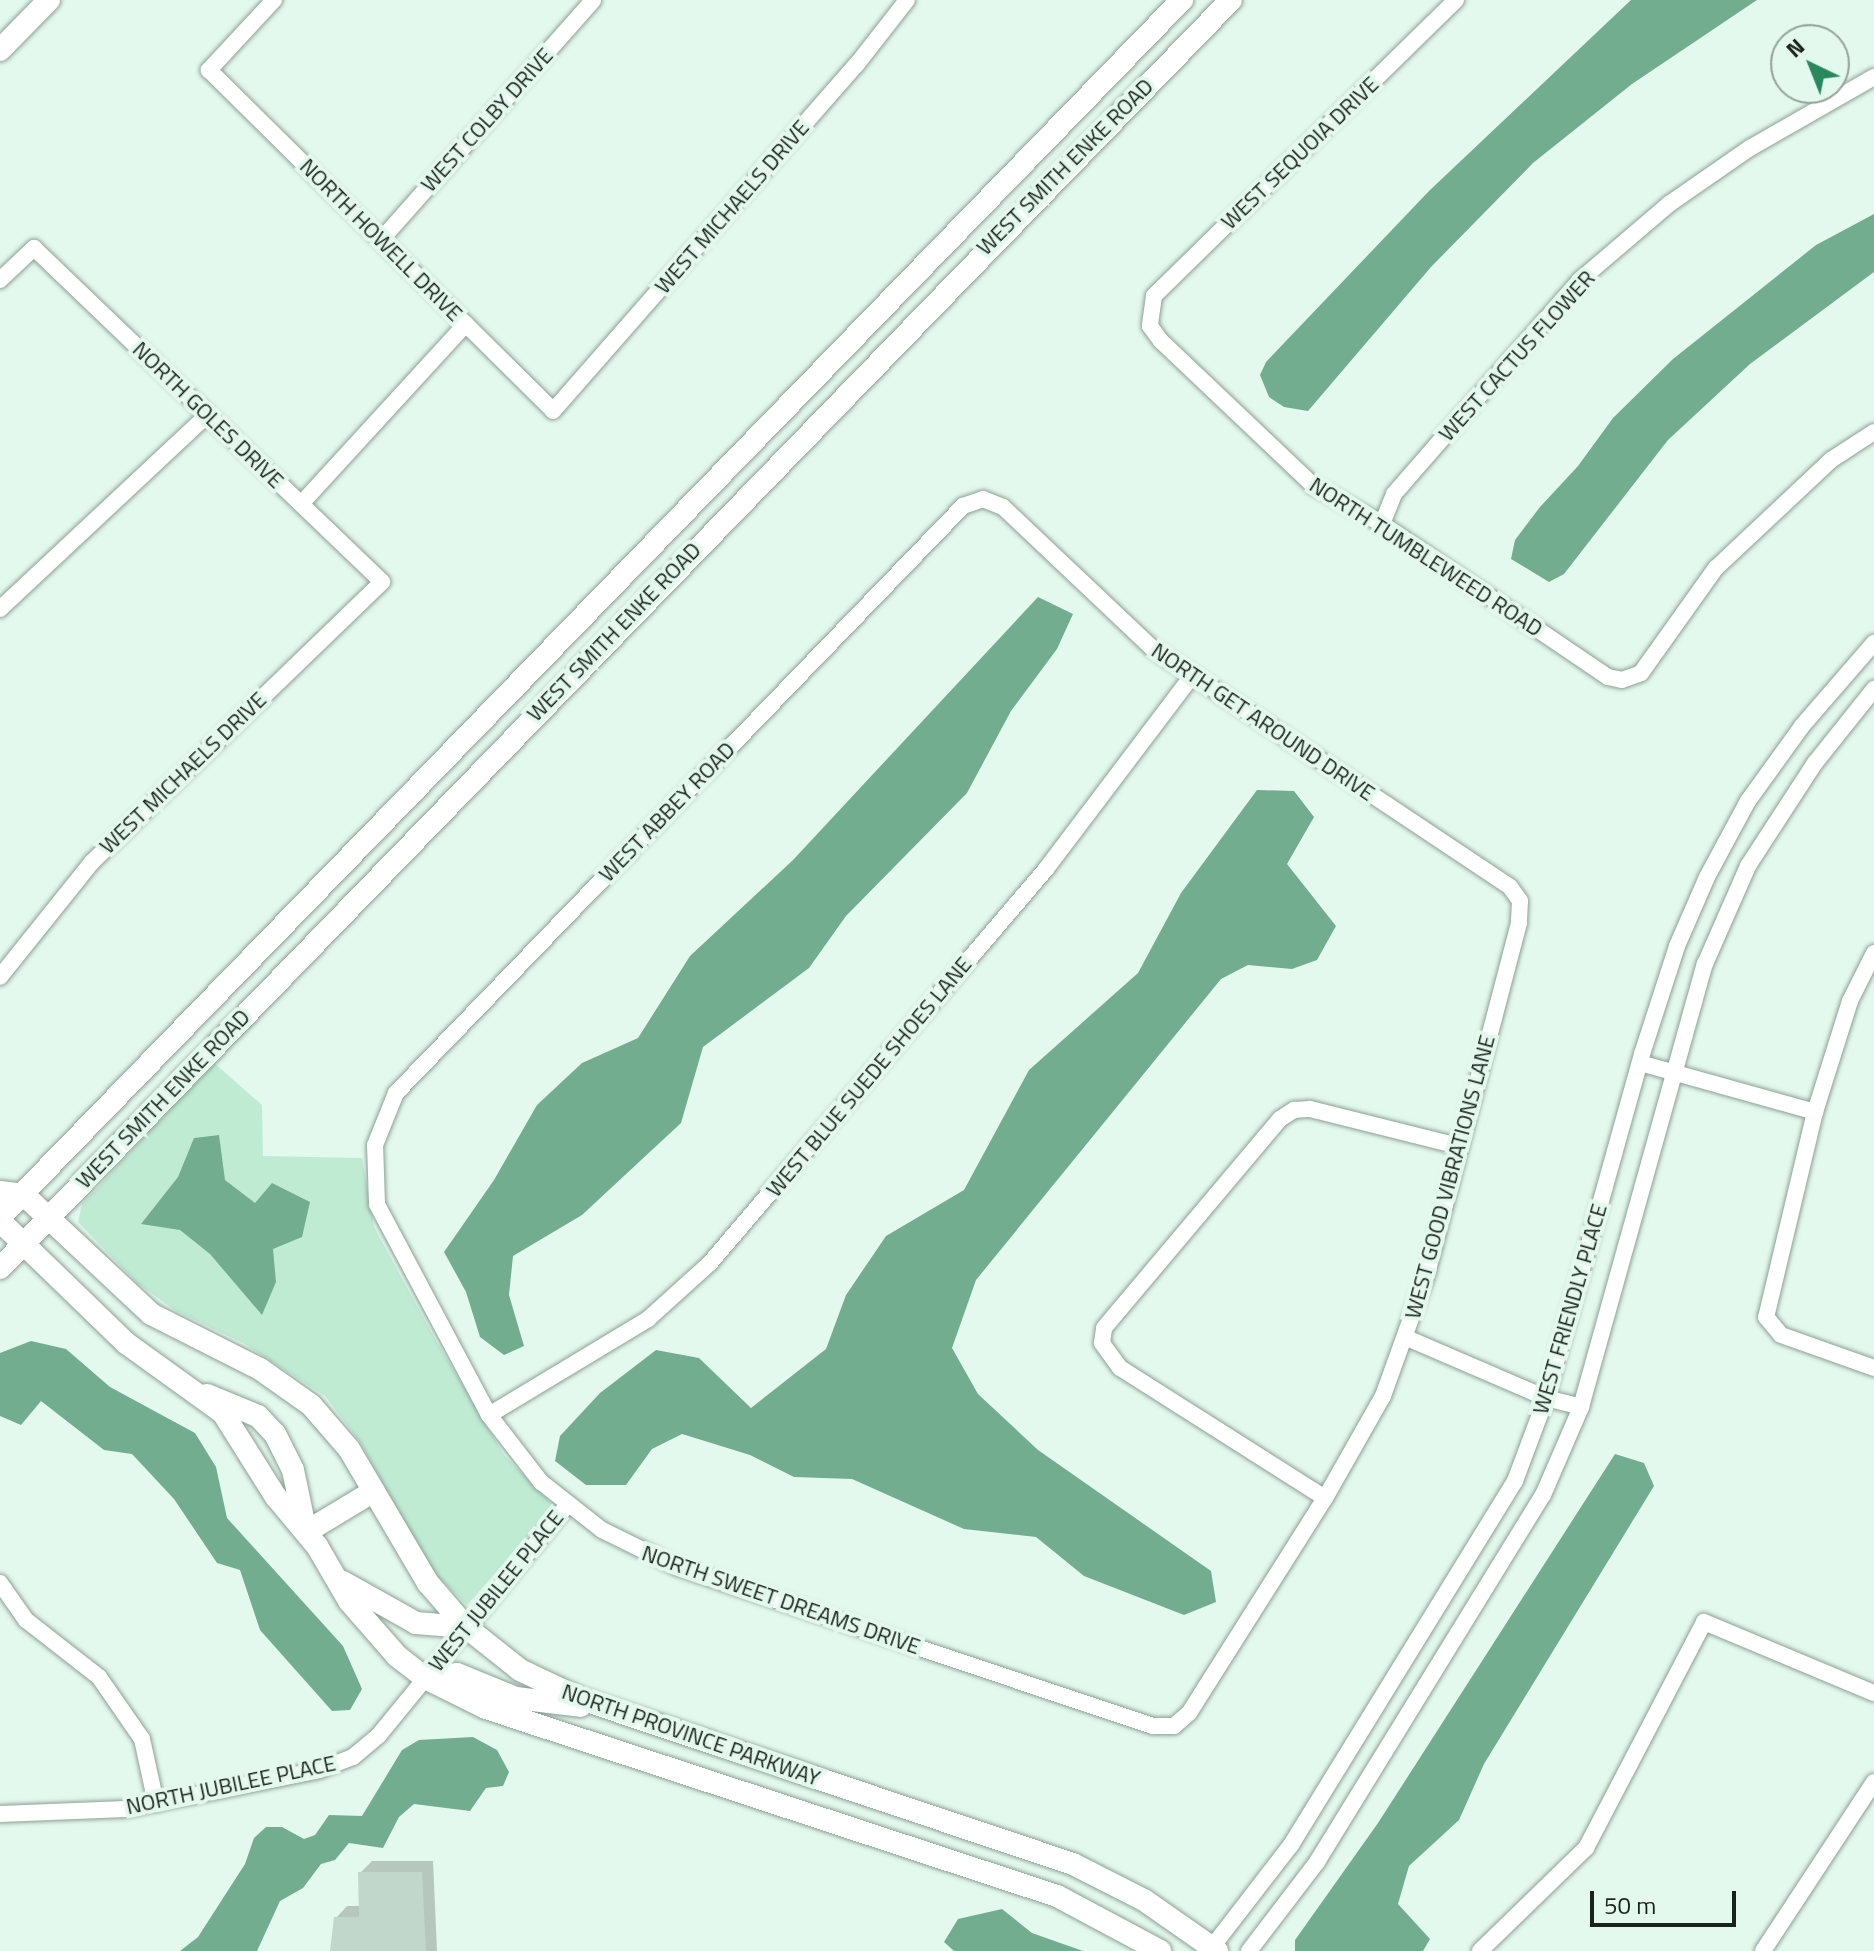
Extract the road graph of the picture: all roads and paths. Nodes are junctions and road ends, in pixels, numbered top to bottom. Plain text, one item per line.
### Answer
1 (49, 0) edge
2 (274, 0) edge
3 (593, 0) edge
4 (907, 0) edge
5 (1182, 0) edge
6 (1231, 0) edge
7 (1456, 0) edge
8 (0, 50) edge
9 (1874, 77) edge
10 (381, 240) junction
11 (0, 280) edge
12 (1152, 311) joint
13 (466, 324) junction
14 (553, 411) joint
15 (207, 415) junction
16 (1874, 432) edge
17 (983, 499) joint
18 (301, 504) junction
19 (1382, 524) junction
20 (382, 582) joint
21 (0, 609) edge
22 (1874, 643) edge
23 (1191, 677) junction
24 (1874, 689) edge
25 (1520, 901) joint
26 (1874, 953) edge
27 (0, 977) edge
28 (1640, 1063) junction
29 (1670, 1073) junction
30 (1815, 1112) junction
31 (375, 1145) joint
32 (1458, 1146) junction
33 (0, 1192) edge
34 (24, 1195) junction
35 (49, 1217) junction
36 (0, 1219) edge
37 (23, 1244) junction
38 (0, 1268) edge
39 (1407, 1338) junction
40 (1874, 1368) edge
41 (201, 1394) junction
42 (1546, 1398) junction
43 (1581, 1407) junction
44 (489, 1415) junction
45 (374, 1491) junction
46 (1325, 1498) junction
47 (567, 1505) junction
48 (306, 1532) junction
49 (328, 1567) junction
50 (0, 1583) edge
51 (466, 1627) junction
52 (425, 1678) junction
53 (1874, 1693) edge
54 (610, 1708) junction
55 (1174, 1726) joint
56 (1874, 1782) edge
57 (156, 1803) junction
58 (0, 1814) edge
59 (1213, 1950) edge
60 (1160, 1951) edge
61 (1249, 1951) edge
62 (1480, 1951) edge
63 (1763, 1951) edge

1 - 8 street
2 - 10 street, NORTH HOWELL DRIVE
3 - 10 street, WEST COLBY DRIVE
4 - 14 street, WEST MICHAELS DRIVE
5 - 34 street, WEST SMITH ENKE ROAD
6 - 35 street, WEST SMITH ENKE ROAD
7 - 12 street, WEST SEQUOIA DRIVE
9 - 19 street, WEST CACTUS FLOWER
10 - 13 street, NORTH HOWELL DRIVE
11 - 15 street, NORTH GOLES DRIVE
12 - 19 street, NORTH TUMBLEWEED ROAD
13 - 14 street, NORTH HOWELL DRIVE
13 - 18 street
15 - 18 street, NORTH GOLES DRIVE
15 - 21 street
16 - 19 street, NORTH TUMBLEWEED ROAD
17 - 23 street, NORTH GET AROUND DRIVE
17 - 31 street, WEST ABBEY ROAD
18 - 20 street, NORTH GOLES DRIVE
20 - 27 street, WEST MICHAELS DRIVE
22 - 28 street, WEST FRIENDLY PLACE
23 - 25 street, NORTH GET AROUND DRIVE
23 - 44 street, WEST BLUE SUEDE SHOES LANE
24 - 29 street, WEST FRIENDLY PLACE
25 - 32 street, WEST GOOD VIBRATIONS LANE
26 - 30 street
28 - 29 street
28 - 42 street, WEST FRIENDLY PLACE
29 - 30 street
29 - 43 street, WEST FRIENDLY PLACE
30 - 40 street
31 - 44 street, NORTH SWEET DREAMS DRIVE
32 - 39 street, WEST GOOD VIBRATIONS LANE
32 - 46 street
33 - 34 street
34 - 35 street, NORTH PROVINCE PARKWAY
34 - 36 street, WEST SMITH ENKE ROAD
35 - 37 street, WEST SMITH ENKE ROAD
35 - 45 street, NORTH PROVINCE PARKWAY
36 - 37 street, NORTH PROVINCE PARKWAY
37 - 38 street, WEST SMITH ENKE ROAD
37 - 41 street, NORTH PROVINCE PARKWAY
39 - 42 street
39 - 46 street, WEST GOOD VIBRATIONS LANE
41 - 48 street, NORTH PROVINCE PARKWAY
41 - 48 street
42 - 43 street
42 - 59 street, WEST FRIENDLY PLACE
43 - 61 street, WEST FRIENDLY PLACE
44 - 47 street, NORTH SWEET DREAMS DRIVE
45 - 48 street
45 - 51 street, NORTH PROVINCE PARKWAY
46 - 55 street, WEST GOOD VIBRATIONS LANE
47 - 51 street, WEST JUBILEE PLACE
47 - 55 street, NORTH SWEET DREAMS DRIVE
48 - 49 street, NORTH PROVINCE PARKWAY
49 - 51 street
49 - 52 street, NORTH PROVINCE PARKWAY
50 - 57 street
51 - 52 street, WEST JUBILEE PLACE
51 - 54 street, NORTH PROVINCE PARKWAY
52 - 54 street
52 - 57 street, NORTH JUBILEE PLACE
52 - 60 street, NORTH PROVINCE PARKWAY
53 - 62 street
54 - 59 street, NORTH PROVINCE PARKWAY
56 - 63 street
57 - 58 street, NORTH JUBILEE PLACE

